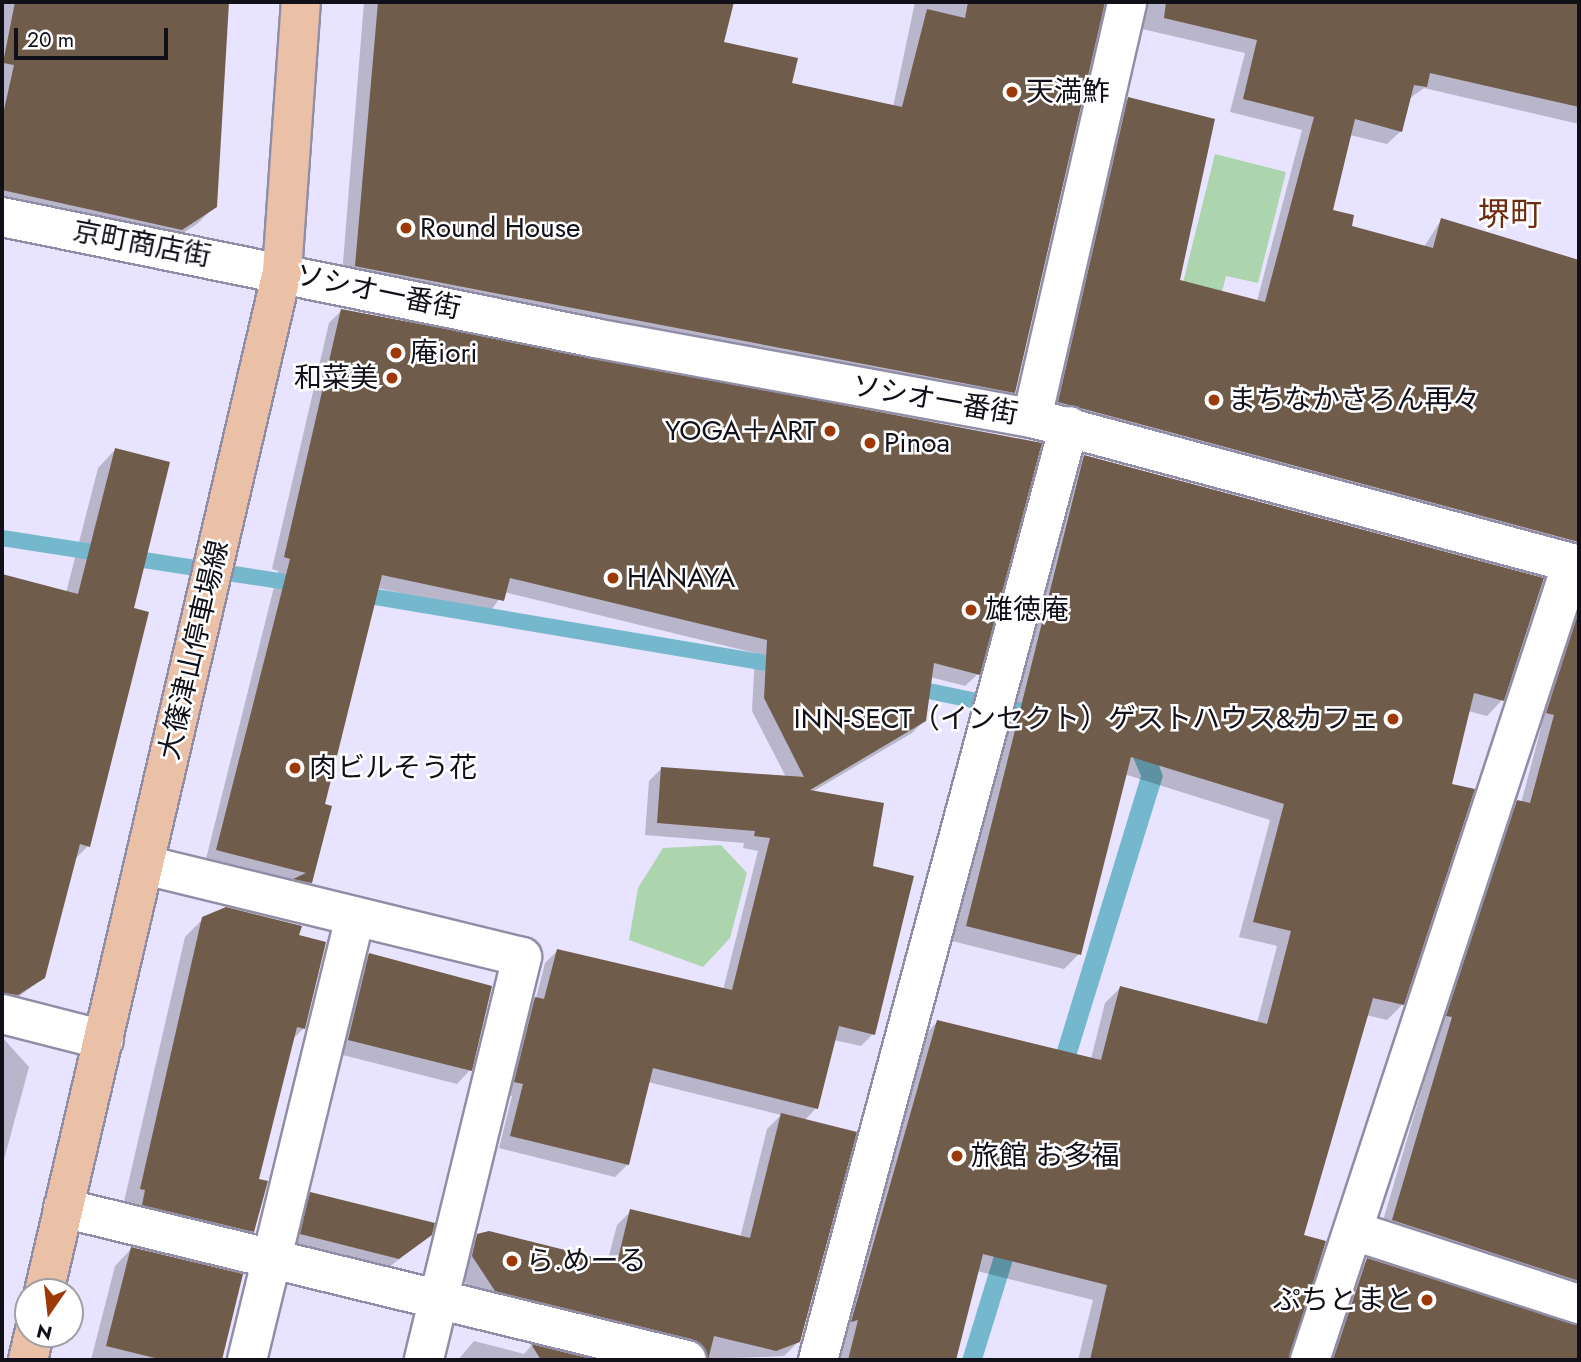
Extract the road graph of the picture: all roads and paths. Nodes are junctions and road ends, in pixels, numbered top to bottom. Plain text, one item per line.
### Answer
1 (301, 2) edge
2 (1127, 2) edge
3 (2, 217) edge
4 (282, 272) junction
5 (1032, 418) junction
6 (1069, 426) junction
7 (1576, 564) edge
8 (145, 865) junction
9 (355, 916) junction
10 (2, 1014) edge
11 (104, 1040) junction
12 (63, 1208) junction
13 (1354, 1231) junction
14 (272, 1259) junction
15 (47, 1278) edge
16 (438, 1300) junction
17 (1579, 1304) edge
18 (247, 1360) edge
19 (424, 1360) edge
20 (687, 1360) edge
21 (818, 1360) edge
22 (1310, 1360) edge

1 - 4 main road, 大篠津山停車場線
2 - 5 street
3 - 4 street, 京町商店街
4 - 5 street, ソシオ一番街
4 - 8 main road, 大篠津山停車場線
5 - 6 street, ソシオ一番街
6 - 7 street, ソシオ一番街
6 - 21 street
7 - 13 street
8 - 9 street
8 - 11 main road, 大篠津山停車場線
9 - 14 street
9 - 16 street
10 - 11 street
11 - 12 main road, 大篠津山停車場線
12 - 14 street
12 - 15 main road, 大篠津山停車場線
13 - 17 street
13 - 22 street
14 - 16 street
14 - 18 street
16 - 19 street
16 - 20 street

